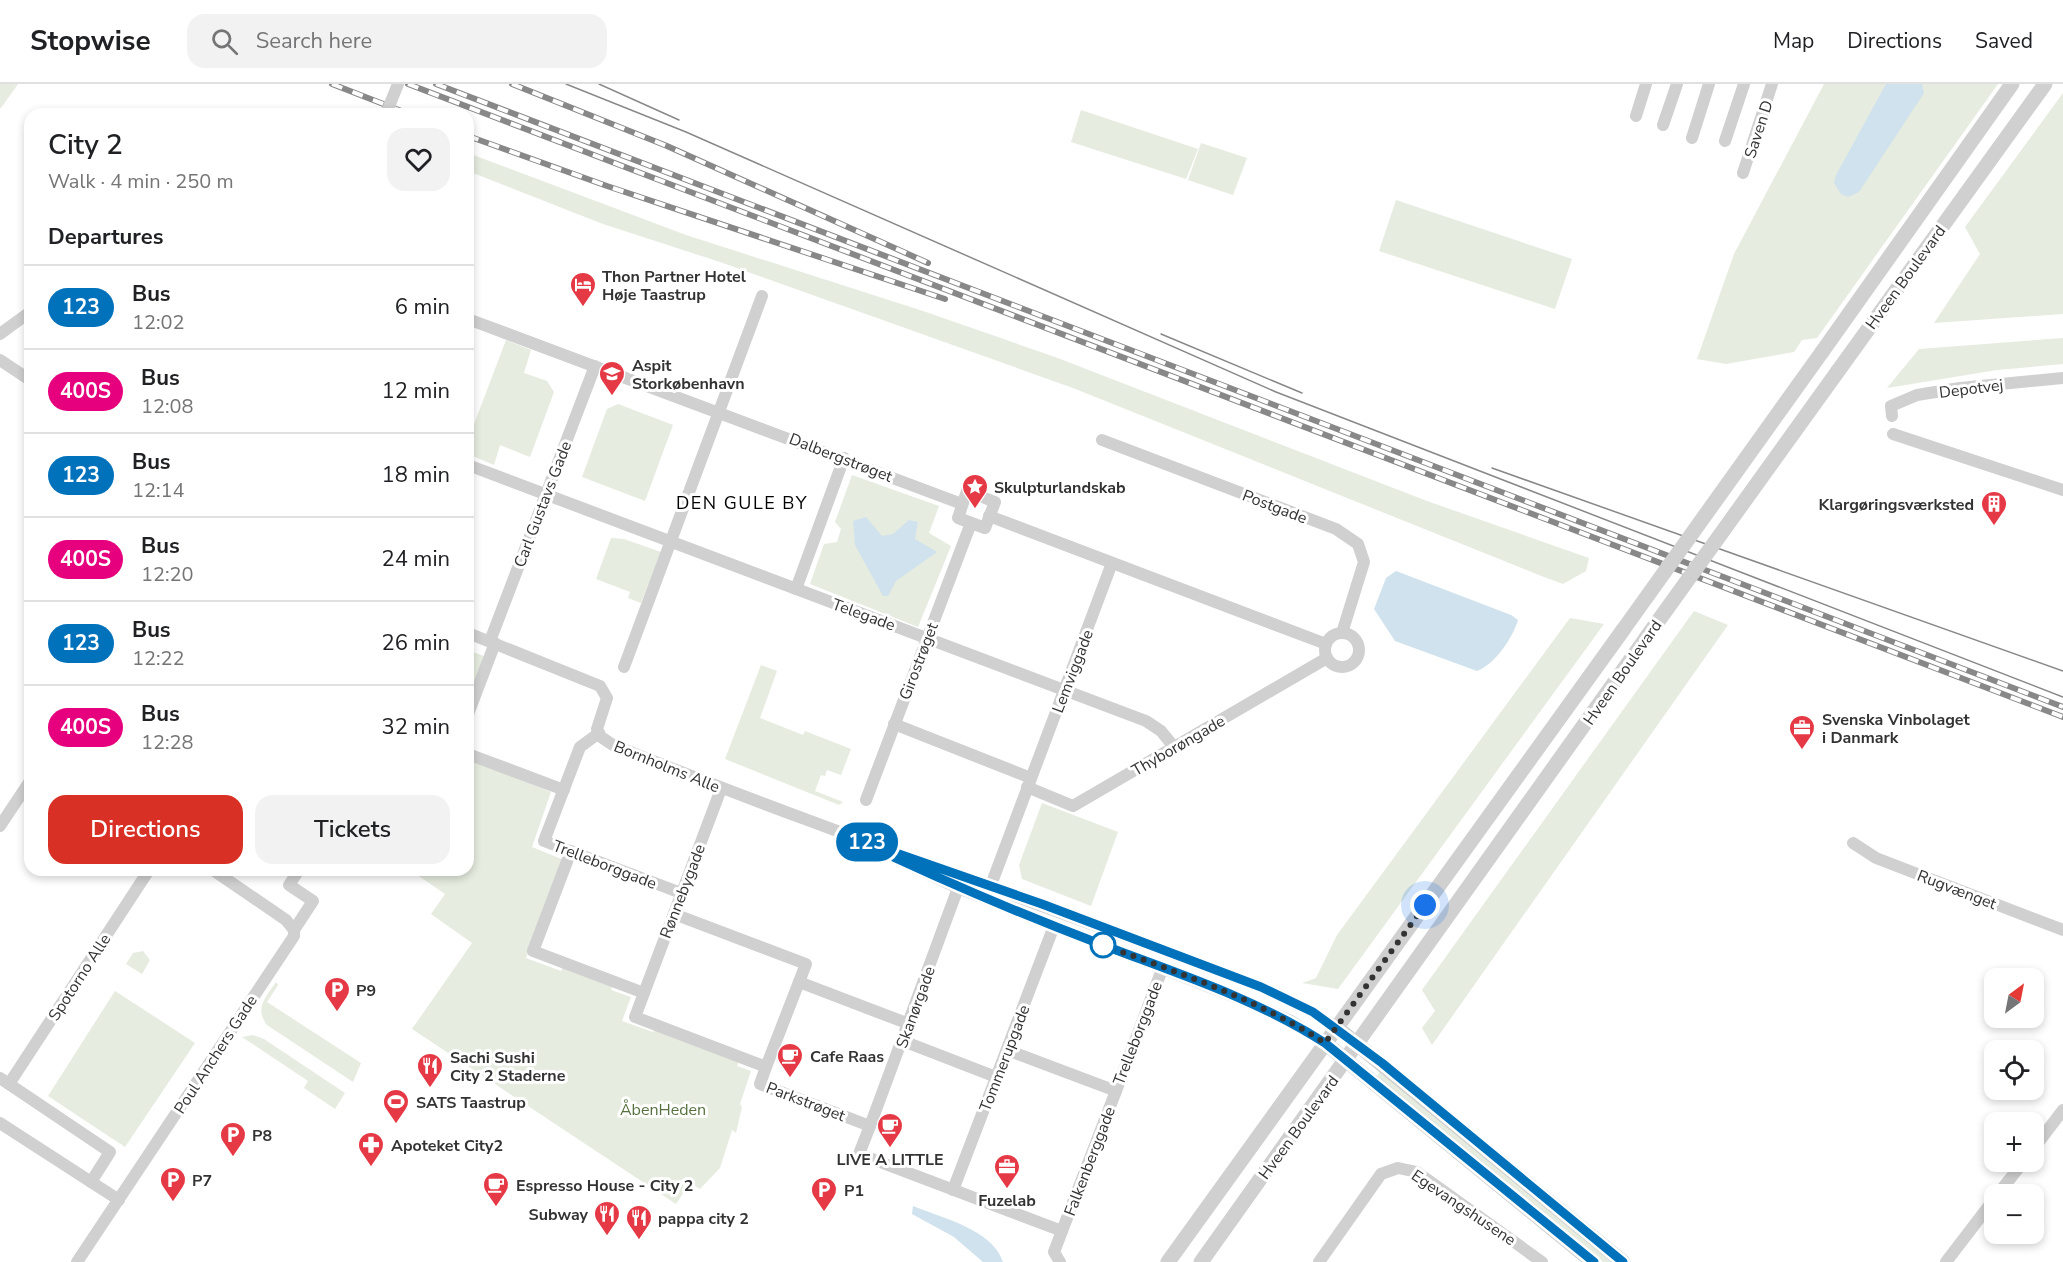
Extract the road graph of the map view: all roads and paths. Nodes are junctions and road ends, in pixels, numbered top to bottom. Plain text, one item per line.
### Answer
1 (398, 84) edge
2 (1646, 84) edge
3 (1677, 84) edge
4 (1709, 84) edge
5 (1744, 84) edge
6 (1772, 84) edge
7 (2012, 84) edge
8 (2045, 84) edge
9 (388, 108) edge
10 (1636, 116) dead end
11 (1663, 125) dead end
12 (1692, 138) dead end
13 (1725, 141) dead end
14 (1743, 173) dead end
15 (762, 296) dead end
16 (24, 316) edge
17 (474, 321) edge
18 (0, 334) edge
19 (0, 360) edge
20 (595, 366) junction
21 (24, 376) edge
22 (2063, 378) edge
23 (719, 411) junction
24 (1892, 416) dead end
25 (1893, 434) dead end
26 (1102, 440) dead end
27 (844, 458) junction
28 (474, 467) edge
29 (2063, 490) edge
30 (545, 495) junction
31 (963, 504) junction
32 (989, 516) junction
33 (972, 523) junction
34 (670, 542) junction
35 (1112, 563) junction
36 (796, 589) junction
37 (1342, 633) junction
38 (474, 635) edge
39 (928, 637) junction
40 (492, 642) junction
41 (1326, 644) junction
42 (1327, 658) junction
43 (624, 667) dead end
44 (1065, 690) junction
45 (474, 696) edge
46 (894, 724) junction
47 (599, 733) junction
48 (1174, 747) junction
49 (474, 756) edge
50 (1029, 783) junction
51 (721, 789) junction
52 (24, 790) edge
53 (564, 790) junction
54 (866, 800) dead end
55 (0, 826) edge
56 (853, 838) junction
57 (1853, 843) dead end
58 (571, 851) junction
59 (145, 876) edge
60 (222, 876) edge
61 (295, 876) edge
62 (990, 885) junction
63 (958, 888) junction
64 (681, 894) junction
65 (986, 899) junction
66 (674, 914) junction
67 (1054, 926) junction
68 (294, 930) junction
69 (2063, 930) edge
70 (1162, 968) junction
71 (799, 982) junction
72 (644, 993) junction
73 (909, 1024) junction
74 (1336, 1027) junction
75 (903, 1041) junction
76 (1325, 1043) junction
77 (1358, 1044) junction
78 (1007, 1050) junction
79 (1346, 1060) junction
80 (766, 1067) junction
81 (996, 1077) junction
82 (4, 1081) edge
83 (1116, 1091) junction
84 (2063, 1110) edge
85 (0, 1122) edge
86 (870, 1126) junction
87 (2044, 1135) edge
88 (2015, 1172) edge
89 (91, 1182) junction
90 (2006, 1184) edge
91 (953, 1190) junction
92 (119, 1200) junction
93 (1984, 1212) edge
94 (1062, 1231) junction
95 (77, 1262) edge
96 (1060, 1262) edge
97 (1168, 1262) edge
98 (1201, 1262) edge
99 (1319, 1262) edge
100 (1542, 1262) edge
101 (1593, 1262) edge
102 (1623, 1262) edge
103 (1946, 1262) edge

1 - 9 street, bridge
2 - 10 street
3 - 11 street
4 - 12 street
5 - 13 street, Saven D
6 - 14 street, Saven D
7 - 74 street, Hveen Boulevard, bridge
8 - 77 street, Hveen Boulevard, bridge
15 - 23 street
16 - 18 street
17 - 20 street, Dalbergstrøget
19 - 21 street
20 - 23 street, Dalbergstrøget
20 - 30 street, Carl Gustavs Gade
22 - 24 street, Depotvej
23 - 27 street, Dalbergstrøget
23 - 34 street
25 - 29 street
26 - 37 street, Postgade
27 - 31 street, Dalbergstrøget
27 - 36 street
28 - 30 street, Telegade
30 - 34 street, Telegade
30 - 40 street, Carl Gustavs Gade
31 - 32 street
31 - 33 street
32 - 33 street
32 - 35 street
33 - 39 street, Girostrøget
34 - 36 street, Telegade
34 - 43 street
35 - 41 street
35 - 44 street, Lemviggade
36 - 39 street, Telegade
37 - 41 street
37 - 42 street
38 - 40 street, Bornholms Alle
39 - 44 street, Telegade
39 - 46 street, Girostrøget
40 - 45 street
40 - 47 street, Bornholms Alle
41 - 42 street
42 - 48 street, Thyborøngade
44 - 48 street, Telegade
44 - 50 street, Lemviggade
46 - 50 street
46 - 54 street, Girostrøget
47 - 51 street, Bornholms Alle
47 - 53 street, Trelleborggade
48 - 50 street, Thyborøngade
49 - 53 street
50 - 62 street, Lemviggade
51 - 56 street, Bornholms Alle
51 - 64 street, Rønnebygade
52 - 55 street
53 - 58 street, Trelleborggade
56 - 62 street, Bornholms Alle
56 - 63 street, Bornholms Alle
57 - 69 street, Rugvænget
58 - 64 street, Trelleborggade
58 - 72 street
59 - 82 street, Spotorno Alle
60 - 68 street
61 - 68 street
62 - 65 street, Lemviggade
62 - 74 street, Bornholms Alle
63 - 65 street, Bornholms Alle
63 - 73 street, Skanørgade
64 - 66 street, Rønnebygade
65 - 67 street, Bornholms Alle
66 - 71 street
66 - 72 street, Rønnebygade
67 - 70 street, Bornholms Alle
67 - 78 street, Tommerupgade
68 - 92 street, Poul Anchers Gade
70 - 76 street, Bornholms Alle
70 - 83 street, Trelleborggade
71 - 73 street
71 - 80 street
72 - 80 street, Parkstrøget
73 - 75 street, Skanørgade
74 - 76 street, Hveen Boulevard
74 - 77 street
75 - 81 street
75 - 86 street, Skanørgade
76 - 79 street
76 - 97 street, Hveen Boulevard
77 - 79 street, Hveen Boulevard
77 - 102 street
78 - 81 street, Tommerupgade
78 - 83 street, Trelleborggade
79 - 98 street, Hveen Boulevard
79 - 101 street
80 - 86 street, Parkstrøget
81 - 91 street, Tommerupgade
82 - 89 street
83 - 94 street, Falkenberggade
84 - 87 street
85 - 89 street
86 - 91 street
88 - 90 street
89 - 92 street
91 - 94 street
92 - 95 street, Poul Anchers Gade
93 - 103 street
94 - 96 street
99 - 100 street, Egevangshusene

